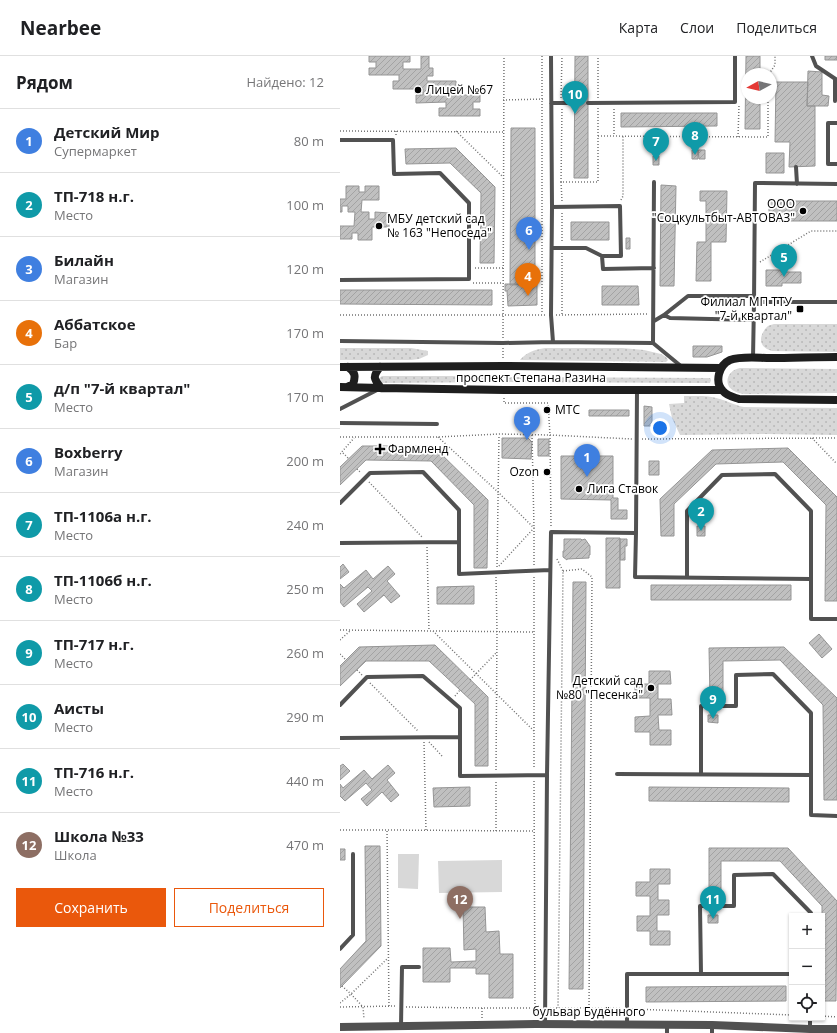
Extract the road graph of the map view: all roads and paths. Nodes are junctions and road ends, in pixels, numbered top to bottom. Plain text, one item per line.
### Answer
1 (504, 56) edge
2 (542, 56) edge
3 (551, 56) edge
4 (562, 56) edge
5 (598, 56) edge
6 (735, 56) edge
7 (775, 56) edge
8 (812, 56) edge
9 (773, 68) edge
10 (836, 80) edge
11 (542, 99) junction
12 (503, 100) junction
13 (551, 101) junction
14 (835, 102) dead end
15 (562, 103) junction
16 (575, 103) dead end
17 (588, 103) dead end
18 (598, 103) junction
19 (768, 104) edge
20 (614, 106) dead end
21 (837, 123) edge
22 (340, 131) edge
23 (396, 131) junction
24 (456, 131) junction
25 (503, 132) junction
26 (598, 136) junction
27 (614, 136) junction
28 (623, 136) junction
29 (396, 138) dead end
30 (340, 140) edge
31 (837, 164) edge
32 (796, 167) dead end
33 (503, 177) junction
34 (561, 182) junction
35 (654, 182) dead end
36 (797, 184) junction
37 (837, 184) edge
38 (620, 206) junction
39 (552, 207) junction
40 (562, 207) junction
41 (837, 230) edge
42 (552, 248) junction
43 (562, 248) junction
44 (602, 256) junction
45 (754, 265) junction
46 (472, 268) dead end
47 (503, 268) junction
48 (654, 268) junction
49 (340, 280) edge
50 (754, 296) junction
51 (754, 302) junction
52 (837, 302) edge
53 (654, 314) junction
54 (340, 315) edge
55 (503, 315) junction
56 (542, 315) junction
57 (551, 315) junction
58 (562, 315) junction
59 (664, 315) junction
60 (654, 320) junction
61 (753, 320) junction
62 (340, 341) edge
63 (553, 342) junction
64 (503, 343) junction
65 (653, 343) junction
66 (837, 357) edge
67 (753, 358) junction
68 (504, 366) junction
69 (344, 367) edge
70 (380, 367) junction
71 (684, 368) junction
72 (721, 368) junction
73 (344, 387) edge
74 (381, 388) junction
75 (504, 390) junction
76 (636, 390) junction
77 (722, 390) junction
78 (837, 400) edge
79 (340, 409) edge
80 (340, 422) edge
81 (437, 424) dead end
82 (499, 434) junction
83 (532, 435) junction
84 (550, 435) junction
85 (340, 437) edge
86 (355, 437) junction
87 (438, 437) junction
88 (811, 438) junction
89 (837, 438) edge
90 (636, 439) junction
91 (343, 452) junction
92 (340, 454) edge
93 (349, 459) dead end
94 (837, 464) edge
95 (498, 492) junction
96 (340, 503) edge
97 (534, 528) junction
98 (551, 532) junction
99 (636, 532) junction
100 (459, 542) junction
101 (340, 543) edge
102 (557, 559) dead end
103 (550, 570) junction
104 (534, 571) junction
105 (563, 571) junction
106 (496, 573) junction
107 (687, 578) junction
108 (811, 579) junction
109 (837, 619) edge
110 (340, 630) edge
111 (351, 630) junction
112 (433, 631) junction
113 (497, 632) junction
114 (533, 632) junction
115 (340, 640) edge
116 (497, 652) junction
117 (340, 654) edge
118 (346, 660) dead end
119 (357, 670) dead end
120 (476, 674) junction
121 (365, 678) junction
122 (470, 680) dead end
123 (460, 690) dead end
124 (497, 694) junction
125 (454, 698) dead end
126 (340, 705) edge
127 (534, 731) junction
128 (424, 737) junction
129 (460, 737) junction
130 (340, 738) edge
131 (444, 756) dead end
132 (617, 774) dead end
133 (701, 774) junction
134 (811, 775) junction
135 (496, 776) junction
136 (534, 776) junction
137 (547, 776) junction
138 (837, 816) edge
139 (387, 830) junction
140 (426, 830) junction
141 (340, 831) edge
142 (496, 831) junction
143 (534, 831) junction
144 (353, 854) dead end
145 (811, 913) edge
146 (340, 949) edge
147 (388, 958) junction
148 (419, 967) dead end
149 (701, 974) junction
150 (789, 974) edge
151 (342, 986) dead end
152 (351, 994) junction
153 (340, 1003) edge
154 (389, 1006) junction
155 (340, 1007) edge
156 (363, 1007) junction
157 (401, 1007) junction
158 (535, 1008) junction
159 (545, 1008) junction
160 (558, 1008) junction
161 (589, 1008) junction
162 (627, 1008) junction
163 (789, 1015) edge
164 (825, 1016) edge
165 (837, 1017) edge
166 (810, 1021) edge
167 (535, 1024) junction
168 (545, 1024) junction
169 (627, 1024) junction
170 (401, 1026) junction
171 (340, 1027) edge
172 (667, 1029) edge
173 (712, 1029) edge
174 (810, 1029) junction
175 (837, 1029) edge
176 (350, 1030) edge

1 - 12 path
2 - 11 path
3 - 13 lane
4 - 13 path
5 - 18 path
6 - 18 lane
7 - 9 path
8 - 10 lane
10 - 14 lane
11 - 12 path
11 - 13 path
11 - 56 path
12 - 25 path
13 - 15 lane
13 - 39 lane
15 - 16 lane
15 - 34 path
17 - 18 lane
18 - 26 path
19 - 28 path
20 - 27 path
21 - 31 lane
22 - 23 path
23 - 24 path
23 - 29 path
24 - 25 path
24 - 33 path
25 - 33 path
26 - 27 path
26 - 34 path
27 - 28 path
28 - 38 path
30 - 49 lane
32 - 36 lane
33 - 47 path
34 - 40 path
35 - 48 lane
36 - 37 lane
36 - 45 lane
38 - 40 lane
38 - 44 lane
39 - 40 lane
39 - 42 lane
40 - 43 path
41 - 45 path
42 - 43 lane
42 - 57 lane
43 - 44 lane
43 - 58 path
44 - 48 lane
45 - 50 lane
46 - 47 path
47 - 55 path
48 - 53 lane
50 - 51 lane
50 - 59 lane
51 - 52 lane
51 - 61 lane
53 - 58 path
53 - 60 lane
54 - 55 path
55 - 56 path
55 - 64 path
56 - 57 path
57 - 58 path
57 - 63 lane
59 - 60 lane
59 - 61 lane
60 - 65 lane
61 - 67 lane
62 - 64 lane
63 - 64 lane
63 - 65 lane
64 - 68 path
65 - 71 lane
66 - 67 main road, проспект Степана Разина
67 - 72 main road, проспект Степана Разина
68 - 70 main road, проспект Степана Разина
68 - 71 main road, проспект Степана Разина
68 - 75 path
69 - 70 main road, проспект Степана Разина
69 - 73 main road
70 - 74 main road
71 - 72 main road, проспект Степана Разина
72 - 77 main road
73 - 74 main road, проспект Степана Разина
74 - 75 main road, проспект Степана Разина
74 - 79 lane
75 - 76 main road, проспект Степана Разина
75 - 84 path
76 - 77 main road, проспект Степана Разина
76 - 90 lane
77 - 78 main road, проспект Степана Разина
80 - 81 lane
82 - 83 path
82 - 87 path
82 - 95 path
83 - 84 path
83 - 97 path
84 - 90 path
84 - 98 path
85 - 86 path
86 - 87 path
86 - 91 path
87 - 95 path
88 - 89 path
88 - 90 path
88 - 94 path
90 - 99 lane
91 - 92 path
91 - 93 path
95 - 97 path
95 - 97 path
96 - 100 lane
97 - 104 path
98 - 99 lane
98 - 103 lane
99 - 107 lane
100 - 101 lane
100 - 106 lane
102 - 105 path
103 - 104 lane
103 - 137 lane
104 - 106 lane
104 - 114 path
105 - 160 path
105 - 161 path
106 - 113 path
107 - 108 lane
107 - 108 lane
108 - 109 lane
110 - 111 path
111 - 112 path
111 - 115 path
112 - 113 path
112 - 120 path
113 - 114 path
113 - 116 path
114 - 127 path
116 - 120 path
116 - 124 path
117 - 118 path
119 - 121 path
120 - 122 path
120 - 124 path
121 - 126 lane
121 - 128 path
121 - 129 lane
123 - 125 path
124 - 127 path
124 - 135 path
127 - 136 path
128 - 129 lane
128 - 130 lane
128 - 131 path
128 - 140 path
129 - 135 lane
132 - 133 lane
133 - 134 lane
133 - 134 lane
134 - 138 lane
135 - 136 lane
135 - 142 path
136 - 137 lane
136 - 143 path
137 - 159 lane
139 - 140 path
139 - 141 path
139 - 147 path
140 - 142 path
142 - 143 path
143 - 158 path
144 - 146 lane
145 - 149 lane
147 - 152 path
147 - 154 path
148 - 157 lane
149 - 150 lane
149 - 162 lane
151 - 152 path
152 - 153 path
152 - 156 path
154 - 156 path
154 - 157 path
155 - 156 path
157 - 158 path
157 - 170 lane
158 - 159 path
158 - 167 path
159 - 160 path
159 - 168 lane
160 - 161 path
161 - 162 path
162 - 163 path
162 - 169 lane
164 - 165 path
166 - 174 lane
167 - 168 street, бульвар Будённого
167 - 170 street, бульвар Будённого
168 - 169 street, бульвар Будённого
169 - 172 street, бульвар Будённого
170 - 176 street, бульвар Будённого
171 - 176 street, бульвар Будённого
172 - 173 street, бульвар Будённого
173 - 174 street, бульвар Будённого
174 - 175 street, бульвар Будённого

